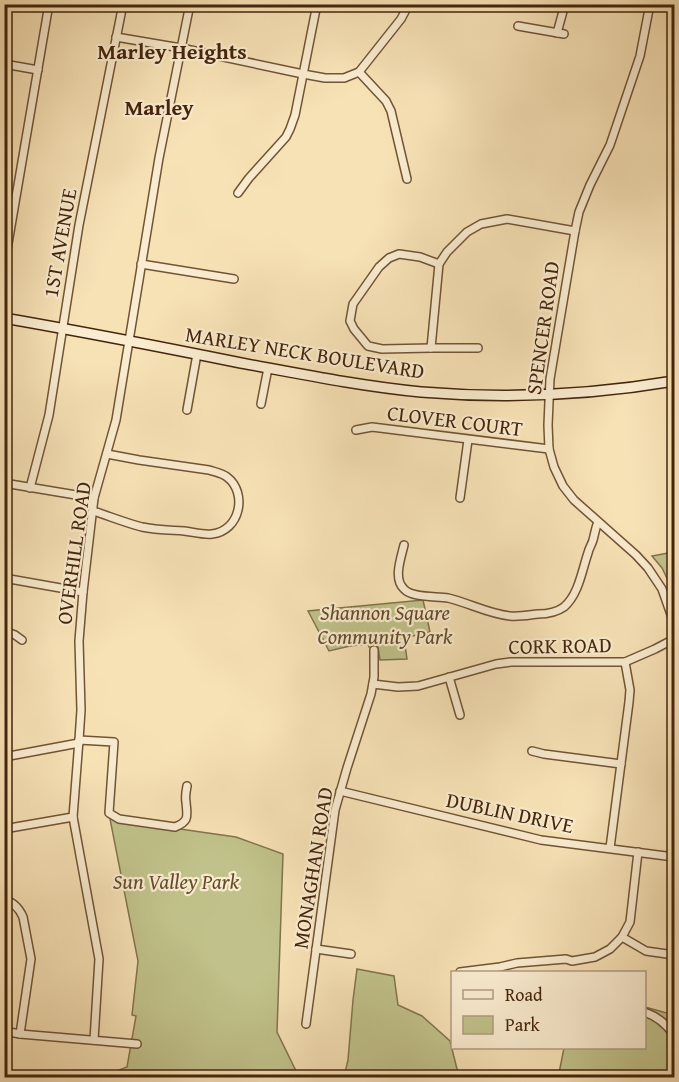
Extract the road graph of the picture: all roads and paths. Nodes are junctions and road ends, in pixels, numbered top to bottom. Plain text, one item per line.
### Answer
1 (49, 4) edge
2 (123, 4) edge
3 (190, 4) edge
4 (317, 4) edge
5 (409, 4) edge
6 (565, 4) edge
7 (650, 4) edge
8 (518, 26) dead end
9 (116, 37) junction
10 (181, 48) junction
11 (4, 64) edge
12 (38, 70) junction
13 (360, 72) junction
14 (303, 74) junction
15 (407, 179) dead end
16 (238, 193) dead end
17 (575, 231) junction
18 (141, 264) junction
19 (439, 264) junction
20 (4, 267) edge
21 (234, 279) dead end
22 (4, 318) edge
23 (62, 328) junction
24 (128, 340) junction
25 (431, 348) junction
26 (478, 348) dead end
27 (197, 354) junction
28 (268, 368) junction
29 (675, 381) edge
30 (549, 395) junction
31 (261, 404) dead end
32 (187, 410) dead end
33 (356, 429) dead end
34 (468, 440) junction
35 (549, 448) junction
36 (107, 454) junction
37 (4, 483) edge
38 (30, 488) junction
39 (94, 498) junction
40 (460, 498) dead end
41 (93, 511) junction
42 (598, 522) junction
43 (404, 545) dead end
44 (4, 578) edge
45 (83, 592) junction
46 (675, 623) edge
47 (4, 631) edge
48 (675, 639) edge
49 (22, 640) dead end
50 (374, 650) dead end
51 (624, 662) junction
52 (449, 677) junction
53 (373, 684) junction
54 (460, 715) dead end
55 (79, 742) junction
56 (532, 751) dead end
57 (4, 757) edge
58 (621, 764) junction
59 (187, 786) dead end
60 (340, 791) junction
61 (73, 817) junction
62 (4, 829) edge
63 (610, 848) junction
64 (638, 852) junction
65 (675, 856) edge
66 (4, 900) edge
67 (622, 937) junction
68 (316, 949) junction
69 (351, 954) dead end
70 (675, 955) edge
71 (468, 971) edge
72 (646, 1012) edge
73 (306, 1024) dead end
74 (4, 1031) edge
75 (20, 1034) junction
76 (675, 1035) edge
77 (94, 1040) junction
78 (137, 1044) dead end

1 - 12 street
2 - 9 street, 1ST AVENUE
3 - 10 street, OVERHILL ROAD
4 - 14 street
5 - 13 street
6 - 8 street
7 - 17 street, SPENCER ROAD
9 - 10 street
9 - 23 street, 1ST AVENUE
10 - 14 street
10 - 18 street, OVERHILL ROAD
11 - 12 street
12 - 20 street
13 - 14 street
13 - 15 street
14 - 16 street
17 - 19 street
17 - 30 street, SPENCER ROAD
18 - 21 street
18 - 24 street, OVERHILL ROAD
19 - 25 street
19 - 25 street
22 - 23 main road, MARLEY NECK BOULEVARD
23 - 24 main road, MARLEY NECK BOULEVARD
23 - 38 street, 1ST AVENUE
24 - 27 main road, MARLEY NECK BOULEVARD
24 - 36 street, OVERHILL ROAD
25 - 26 street
27 - 28 main road, MARLEY NECK BOULEVARD
27 - 32 street
28 - 30 main road, MARLEY NECK BOULEVARD
28 - 31 street
29 - 30 main road, MARLEY NECK BOULEVARD
30 - 35 street, SPENCER ROAD
33 - 34 street, CLOVER COURT
34 - 35 street, CLOVER COURT
34 - 40 street
35 - 42 street, SPENCER ROAD
36 - 39 street, OVERHILL ROAD
36 - 41 street
37 - 38 street
38 - 39 street
39 - 41 street, OVERHILL ROAD
41 - 45 street, OVERHILL ROAD
42 - 43 street
42 - 46 street, SPENCER ROAD
44 - 45 street
45 - 55 street, OVERHILL ROAD
47 - 49 street
48 - 51 street, CORK ROAD
50 - 53 street, MONAGHAN ROAD
51 - 52 street, CORK ROAD
51 - 58 street
52 - 53 street, CORK ROAD
52 - 54 street
53 - 60 street, MONAGHAN ROAD
55 - 57 street
55 - 59 street
55 - 61 street, OVERHILL ROAD
56 - 58 street
58 - 63 street
60 - 63 street, DUBLIN DRIVE
60 - 68 street, MONAGHAN ROAD
61 - 62 street
61 - 77 street, OVERHILL ROAD
63 - 64 street, DUBLIN DRIVE
64 - 65 street, DUBLIN DRIVE
64 - 67 street
66 - 75 street
67 - 70 street
67 - 71 street
68 - 69 street
68 - 73 street, MONAGHAN ROAD
72 - 76 street
74 - 75 street
75 - 77 street
77 - 78 street

